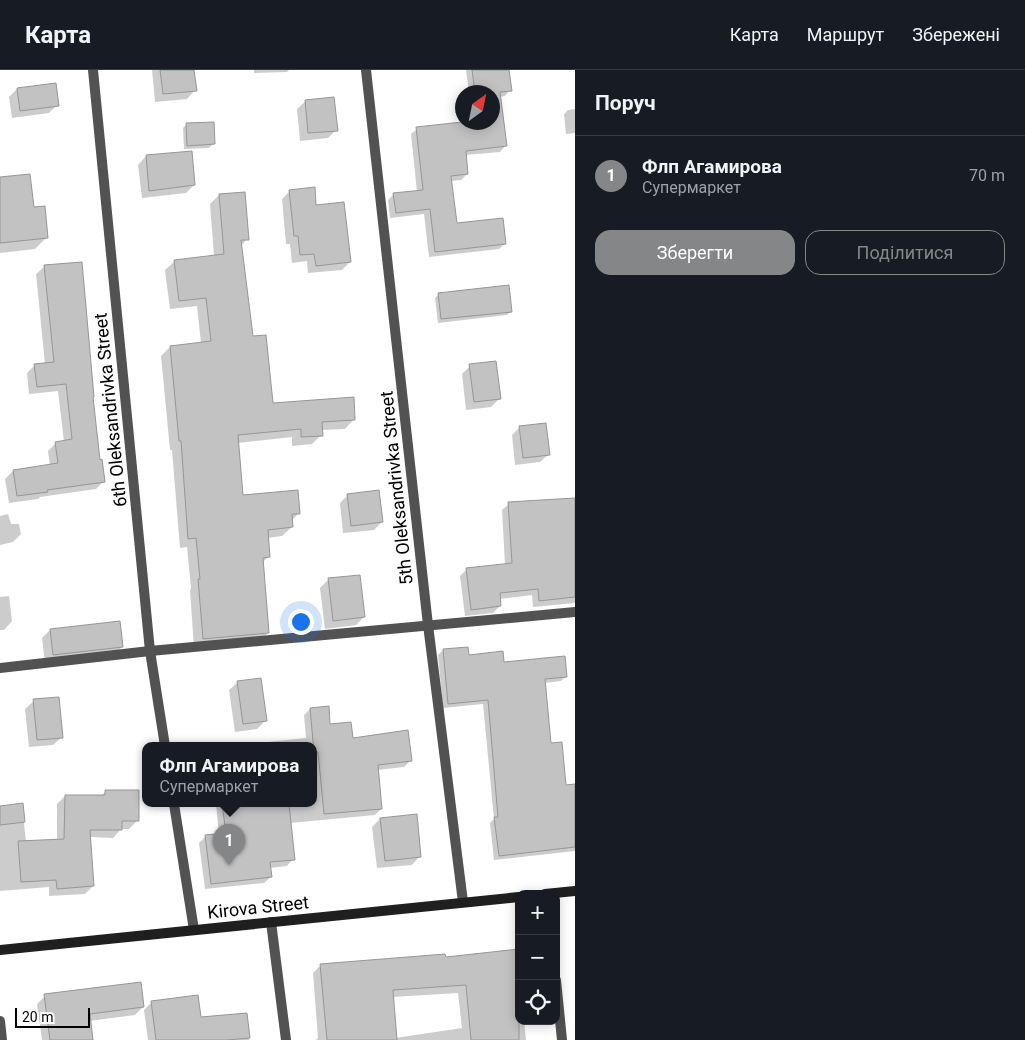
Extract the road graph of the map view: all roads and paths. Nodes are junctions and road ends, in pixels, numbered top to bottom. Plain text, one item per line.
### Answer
1 (93, 70) edge
2 (366, 70) edge
3 (575, 612) edge
4 (428, 625) junction
5 (150, 651) junction
6 (0, 668) edge
7 (164, 742) edge
8 (174, 807) edge
9 (575, 891) edge
10 (560, 893) edge
11 (515, 896) edge
12 (463, 902) junction
13 (271, 922) junction
14 (194, 930) junction
15 (0, 950) edge
16 (560, 1020) edge
17 (0, 1021) edge
18 (2, 1040) edge
19 (286, 1040) edge
20 (562, 1040) edge

1 - 5 street, 6th Oleksandrivka Street
2 - 4 street, 5th Oleksandrivka Street
3 - 4 street
4 - 5 street
4 - 12 street, 5th Oleksandrivka Street
5 - 6 street
5 - 7 street, 6th Oleksandrivka Street
8 - 14 street
9 - 10 street
11 - 12 street, Kirova Street
12 - 13 street, Kirova Street
13 - 14 street, Kirova Street
13 - 19 street
14 - 15 street, Kirova Street
16 - 20 street
17 - 18 street

